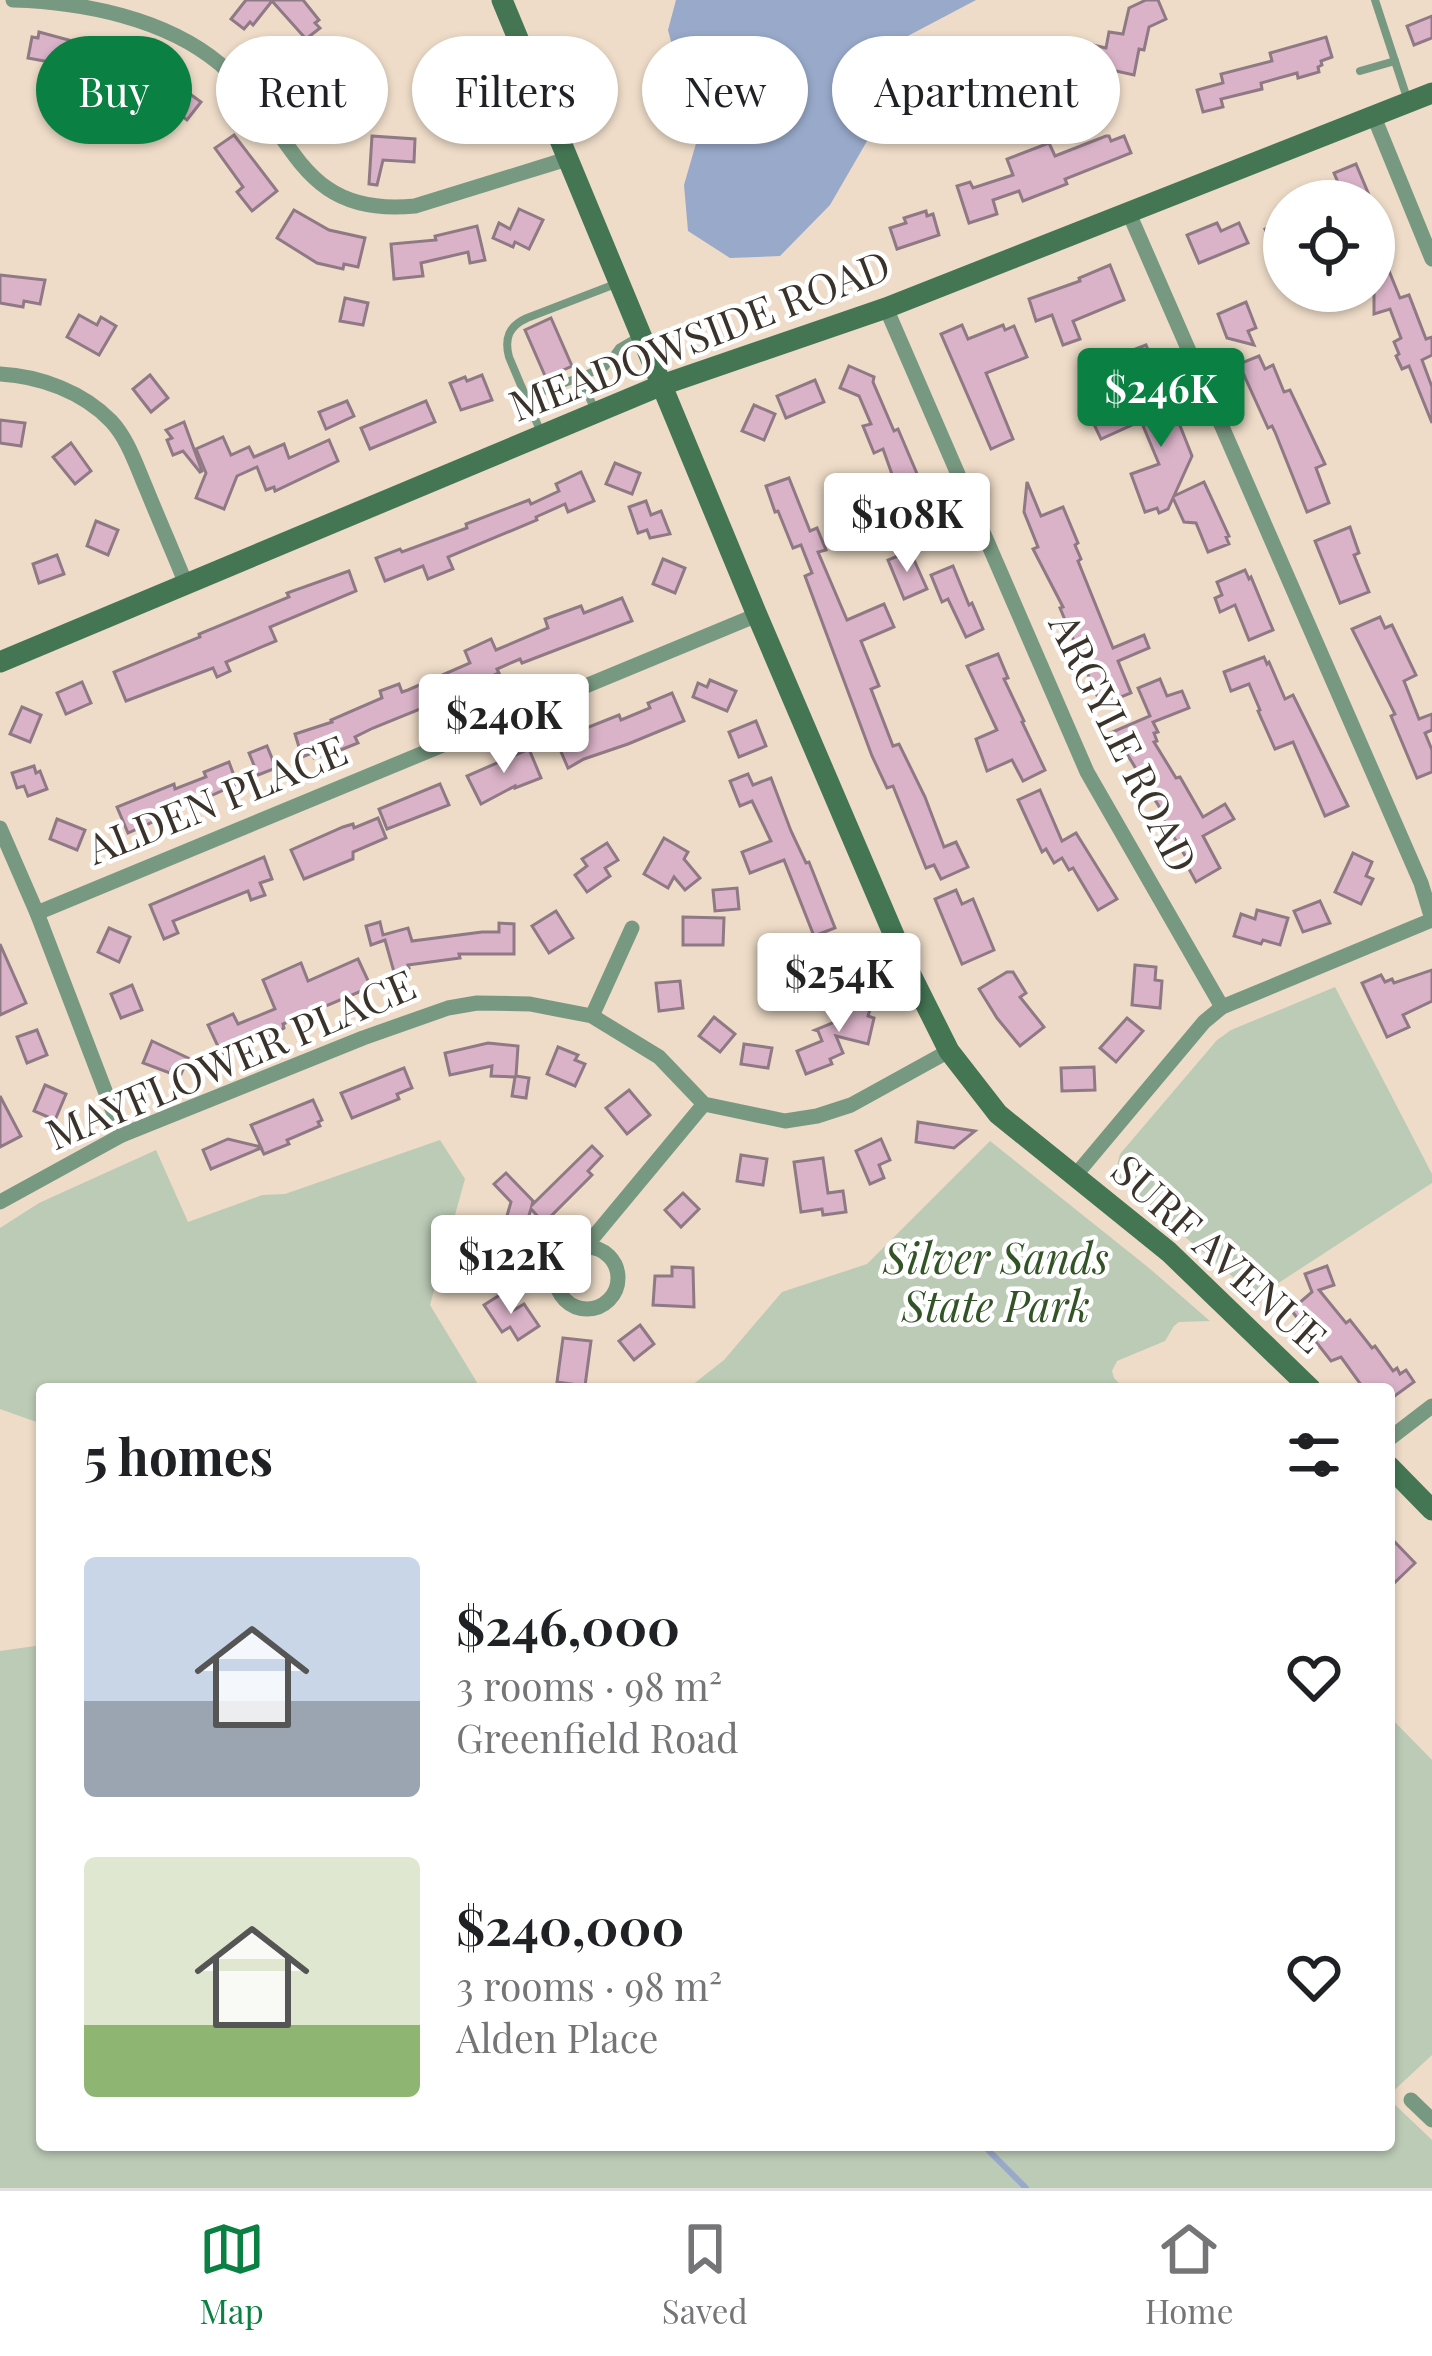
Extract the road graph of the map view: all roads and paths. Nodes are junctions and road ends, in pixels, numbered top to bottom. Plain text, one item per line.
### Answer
1 (13, 0) edge
2 (502, 0) edge
3 (1375, 0) edge
4 (1395, 61) junction
5 (1360, 71) dead end
6 (1432, 93) edge
7 (1409, 103) junction
8 (1374, 117) junction
9 (567, 159) junction
10 (1128, 212) junction
11 (1432, 259) edge
12 (619, 283) junction
13 (886, 308) junction
14 (641, 335) junction
15 (0, 374) edge
16 (580, 377) junction
17 (662, 385) junction
18 (526, 398) junction
19 (596, 413) junction
20 (542, 436) junction
21 (186, 584) junction
22 (758, 615) junction
23 (0, 662) edge
24 (0, 828) edge
25 (38, 913) junction
26 (1432, 920) edge
27 (632, 928) dead end
28 (1222, 1007) junction
29 (592, 1016) junction
30 (949, 1052) junction
31 (704, 1104) junction
32 (122, 1135) junction
33 (1074, 1178) junction
34 (0, 1202) edge
35 (586, 1246) junction
36 (1305, 1383) edge
37 (1432, 1406) edge
38 (1395, 1434) edge
39 (1395, 1472) edge
40 (1432, 1510) edge
41 (1411, 2100) dead end
42 (1432, 2120) edge

1 - 9 street
2 - 9 street, SURF AVENUE
3 - 4 lane
4 - 5 lane
4 - 7 lane
6 - 7 street, MEADOWSIDE ROAD
7 - 8 street, MEADOWSIDE ROAD
8 - 10 street, MEADOWSIDE ROAD
8 - 11 street
9 - 12 street, SURF AVENUE
10 - 13 street, MEADOWSIDE ROAD
10 - 26 street
12 - 14 street, SURF AVENUE
12 - 18 lane
13 - 17 street, MEADOWSIDE ROAD
13 - 28 street, ARGYLE ROAD
14 - 16 lane
14 - 17 street, SURF AVENUE
15 - 21 street
16 - 18 lane
16 - 19 lane
17 - 19 street, MEADOWSIDE ROAD
17 - 22 street, SURF AVENUE
18 - 20 lane
19 - 20 street, MEADOWSIDE ROAD
20 - 21 street, MEADOWSIDE ROAD
21 - 23 street, MEADOWSIDE ROAD
22 - 25 street, ALDEN PLACE
22 - 30 street, SURF AVENUE
24 - 25 street
25 - 32 street
26 - 28 street
27 - 29 street
28 - 33 street
29 - 31 street, MAYFLOWER PLACE
29 - 32 street, MAYFLOWER PLACE
30 - 31 street
30 - 33 street, SURF AVENUE
31 - 35 street
32 - 34 street, MAYFLOWER PLACE
33 - 36 street, SURF AVENUE
35 - 35 street
37 - 38 street
39 - 40 street
41 - 42 street

